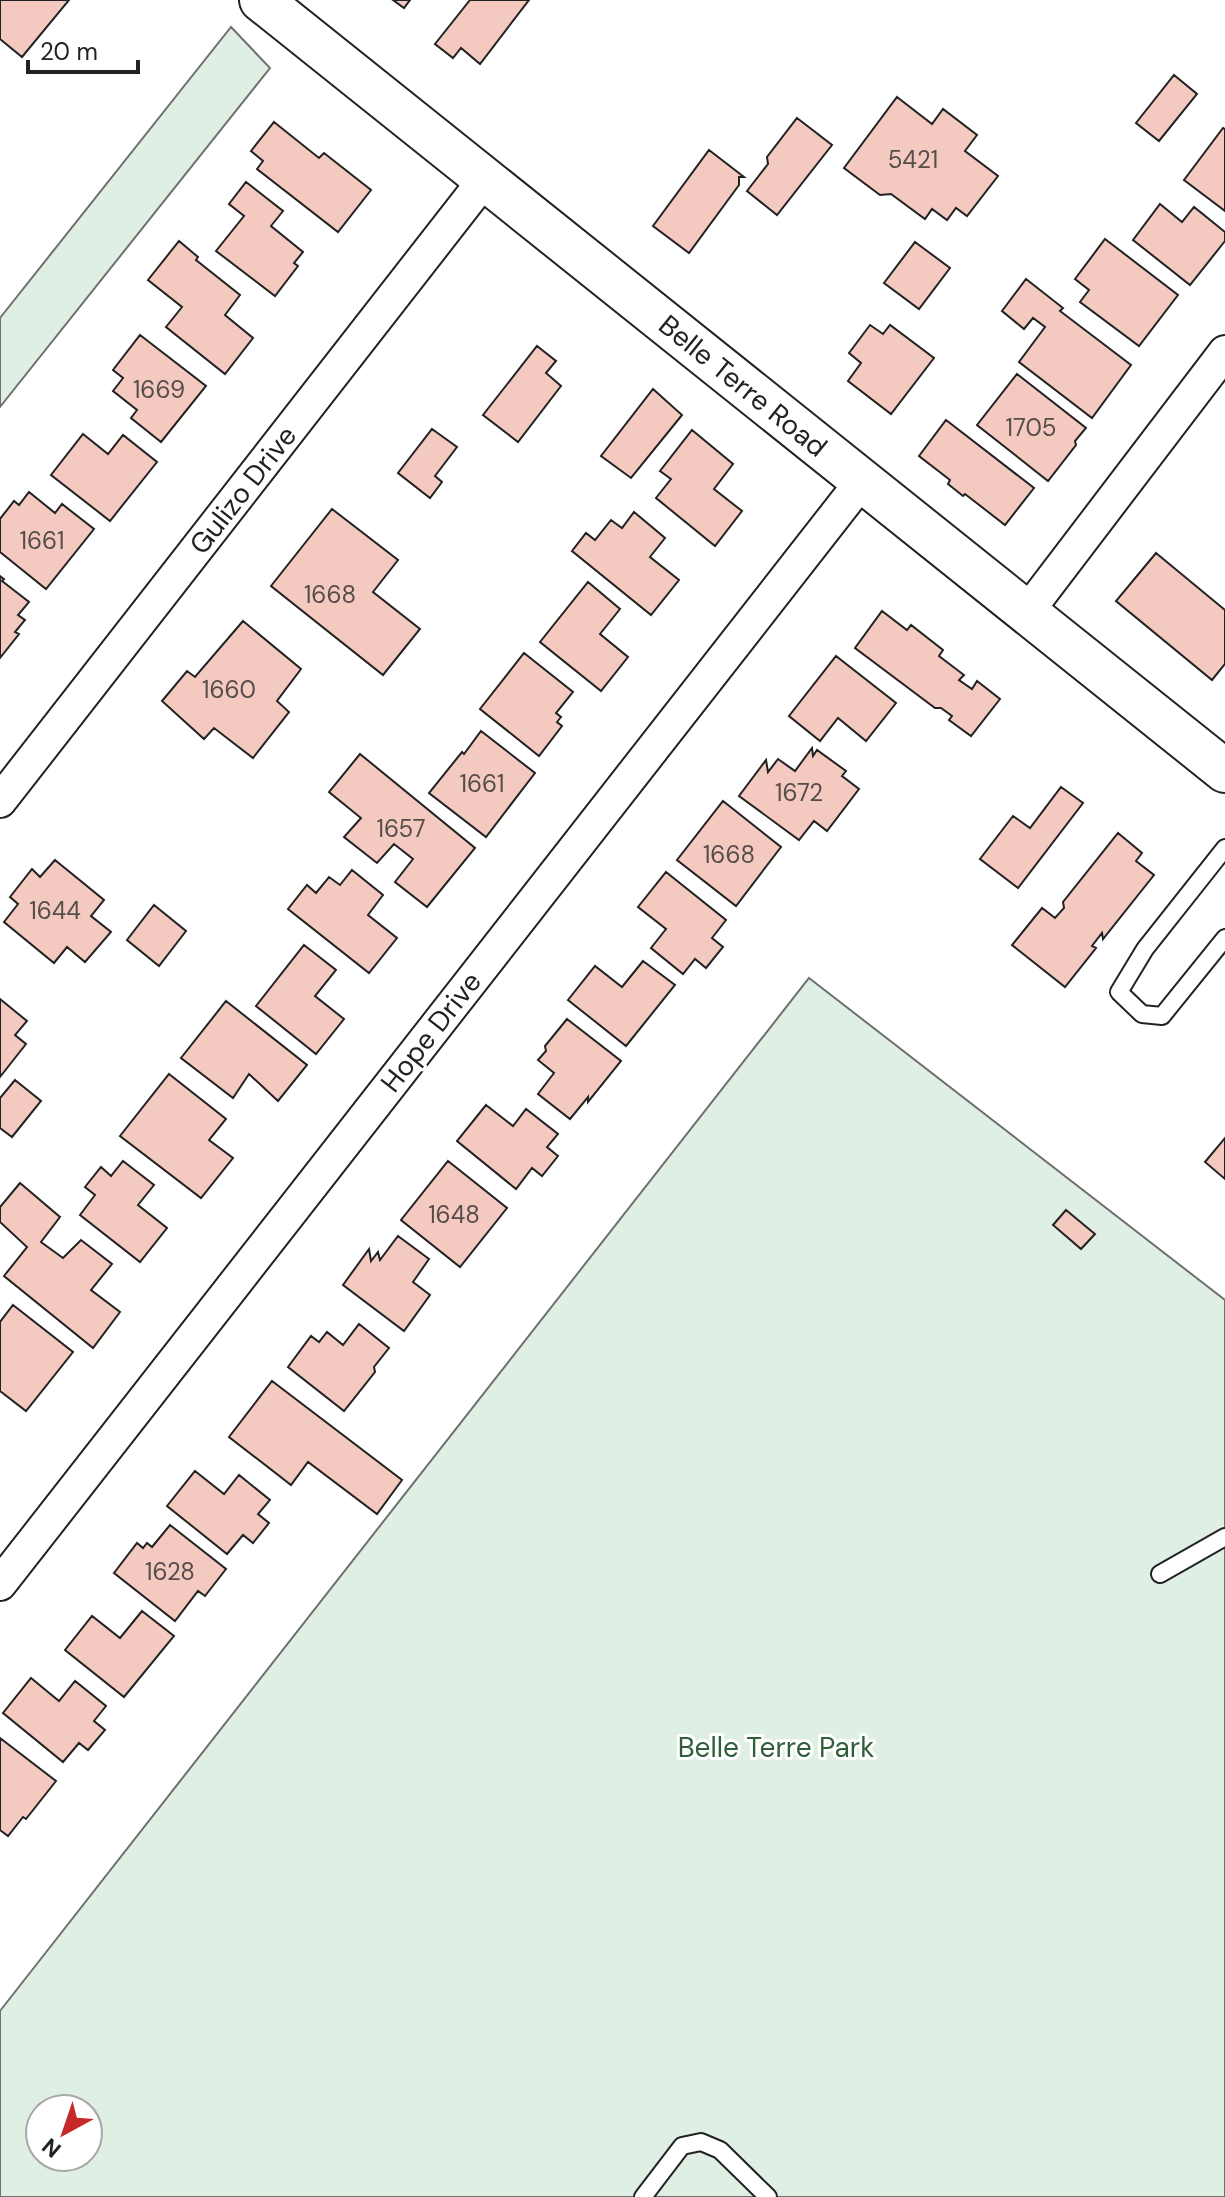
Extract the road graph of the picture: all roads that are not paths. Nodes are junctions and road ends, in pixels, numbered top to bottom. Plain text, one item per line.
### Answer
1 (261, 0) edge
2 (485, 179) junction
3 (1225, 352) edge
4 (862, 481) junction
5 (1027, 612) junction
6 (1225, 771) edge
7 (0, 801) edge
8 (1225, 848) edge
9 (1225, 938) edge
10 (1225, 1537) edge
11 (1160, 1574) dead end
12 (0, 1584) edge
13 (643, 2197) edge
14 (768, 2197) edge

1 - 2 street, Belle Terre Road
2 - 4 street, Belle Terre Road
2 - 7 street, Gulizo Drive
3 - 5 street
4 - 5 street, Belle Terre Road
4 - 12 street, Hope Drive
5 - 6 street, Belle Terre Road
8 - 9 lane
10 - 11 lane
13 - 14 lane

